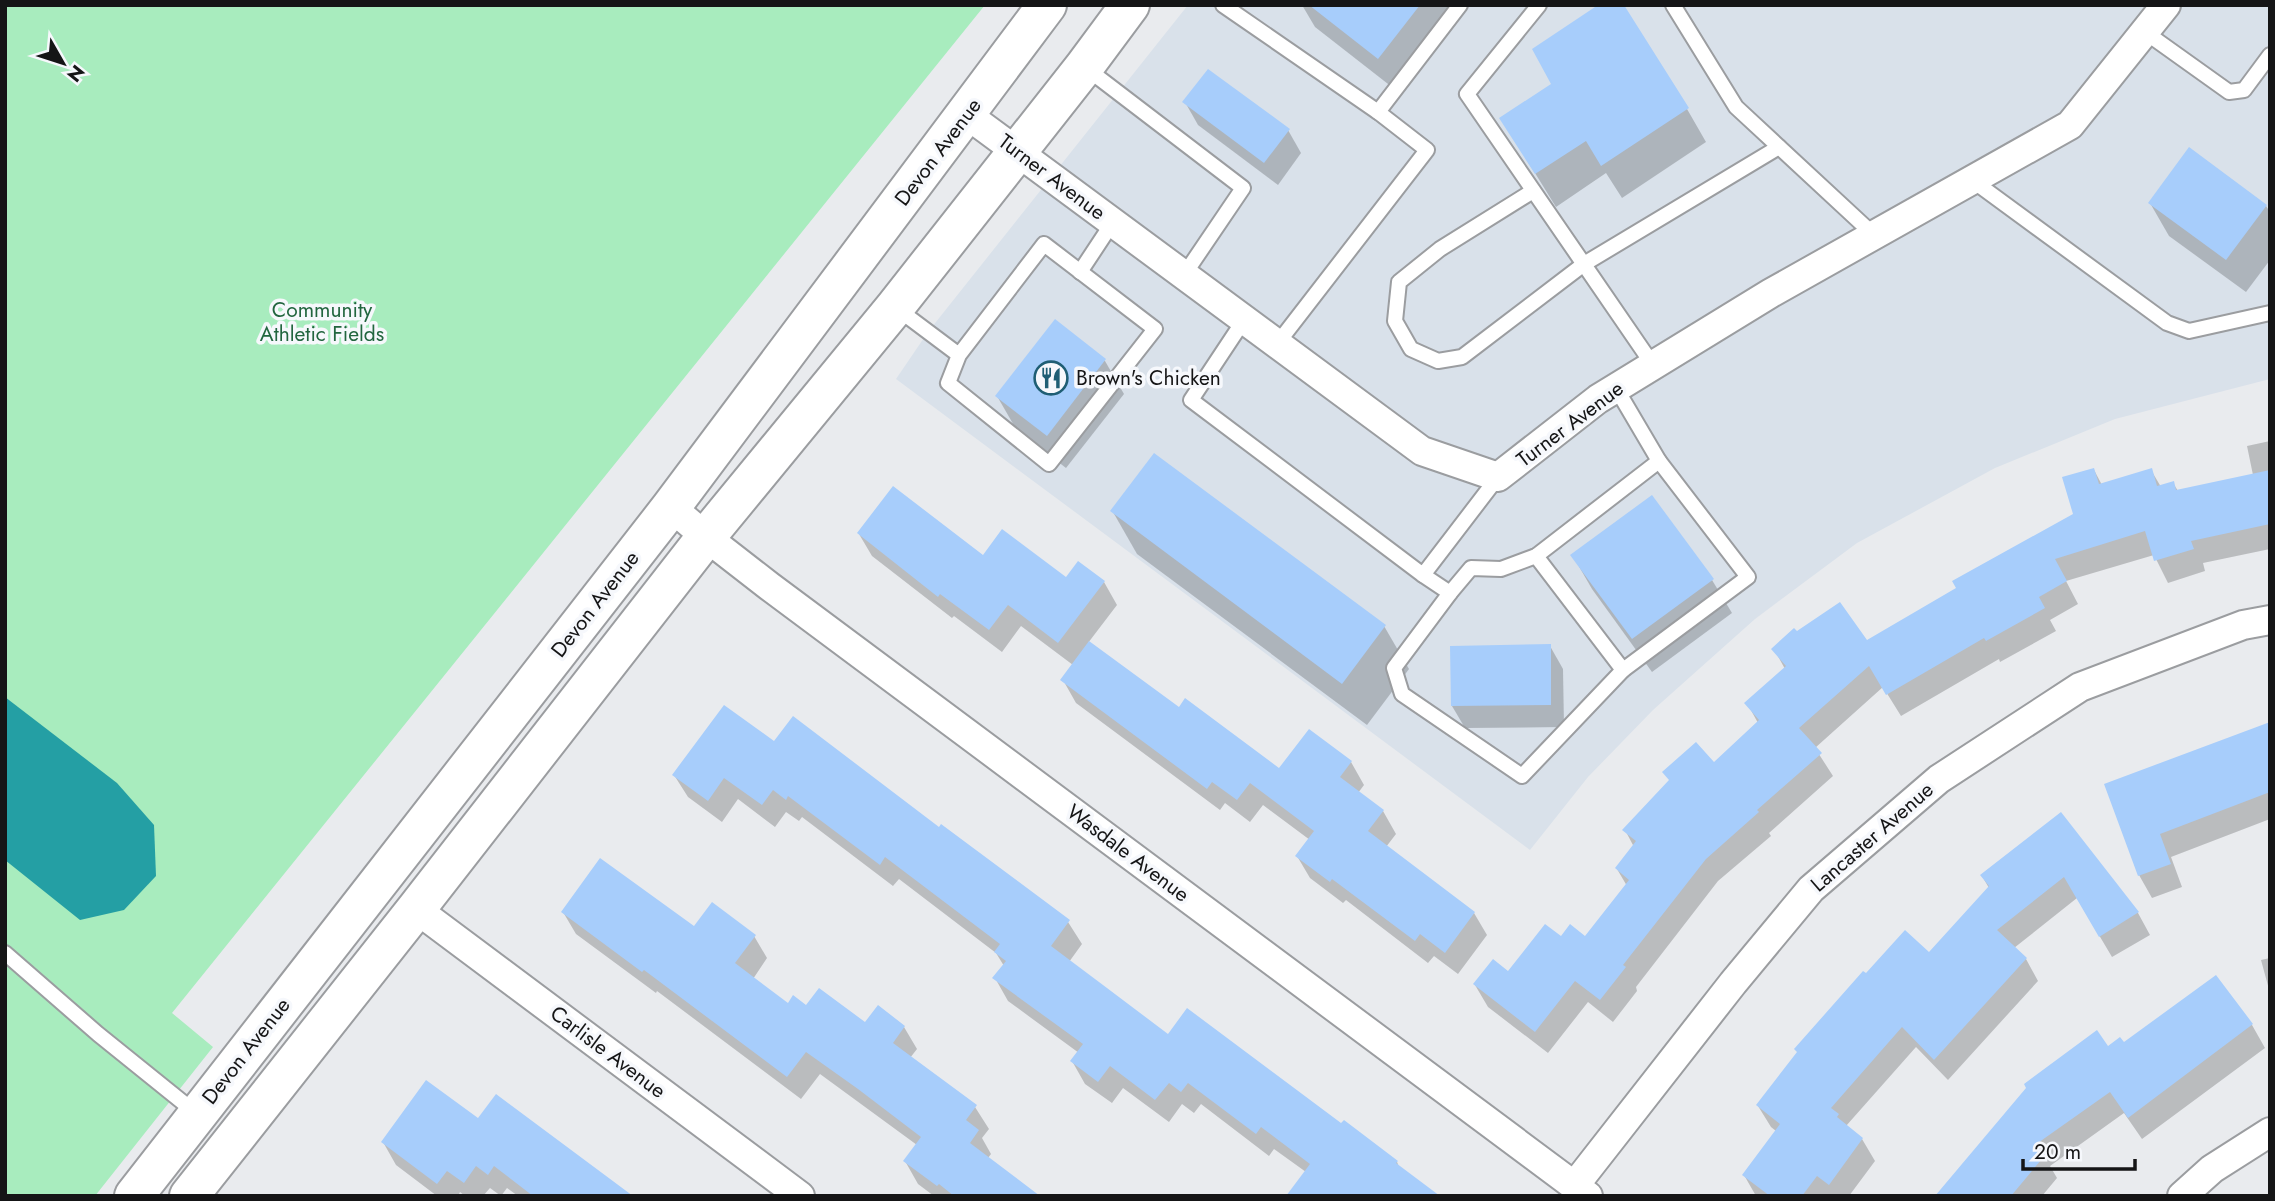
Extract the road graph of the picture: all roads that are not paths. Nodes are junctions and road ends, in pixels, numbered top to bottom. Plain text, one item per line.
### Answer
1 (1048, 5) edge
2 (1130, 5) edge
3 (1223, 5) edge
4 (1460, 5) edge
5 (1539, 5) edge
6 (1673, 5) edge
7 (2166, 5) edge
8 (1529, 12) edge
9 (2145, 32) junction
10 (2270, 55) edge
11 (1084, 67) junction
12 (1378, 112) junction
13 (966, 114) junction
14 (1779, 147) junction
15 (1017, 151) junction
16 (1972, 180) junction
17 (1533, 191) junction
18 (1113, 222) junction
19 (1874, 235) junction
20 (1584, 264) junction
21 (1080, 272) junction
22 (1184, 275) junction
23 (895, 307) junction
24 (2270, 313) edge
25 (1244, 320) junction
26 (1277, 344) junction
27 (959, 355) junction
28 (1653, 365) junction
29 (1616, 387) junction
30 (1659, 461) junction
31 (1499, 477) junction
32 (671, 507) junction
33 (706, 537) junction
34 (1536, 556) junction
35 (1423, 575) junction
36 (1450, 593) junction
37 (2270, 620) edge
38 (1623, 670) junction
39 (416, 909) junction
40 (5, 953) edge
41 (197, 1114) junction
42 (2270, 1132) edge
43 (1582, 1191) edge
44 (134, 1196) edge
45 (189, 1196) edge
46 (800, 1196) edge
47 (2182, 1196) edge

1 - 13 main road, Devon Avenue
2 - 11 main road, Devon Avenue
3 - 12 lane
4 - 12 lane
5 - 8 lane
6 - 14 lane
7 - 9 street, Turner Avenue
8 - 17 lane
9 - 10 lane
9 - 16 street, Turner Avenue
11 - 15 main road, Devon Avenue
11 - 22 lane
12 - 26 lane
13 - 15 street, Turner Avenue
13 - 32 main road, Devon Avenue
14 - 19 lane
14 - 20 lane
15 - 18 street, Turner Avenue
15 - 23 main road, Devon Avenue
16 - 19 street, Turner Avenue
16 - 24 lane
17 - 20 lane
17 - 20 lane
18 - 21 lane
18 - 22 street, Turner Avenue
19 - 28 street, Turner Avenue
20 - 28 lane
21 - 27 lane
21 - 27 lane
22 - 25 street, Turner Avenue
23 - 27 lane
23 - 33 main road, Devon Avenue
25 - 26 street, Turner Avenue
25 - 35 lane
26 - 31 street, Turner Avenue
28 - 29 street, Turner Avenue
29 - 30 lane
29 - 31 street, Turner Avenue
30 - 34 lane
30 - 38 lane
31 - 35 lane
32 - 33 street, Wasdale Avenue
32 - 41 main road, Devon Avenue
33 - 39 main road, Devon Avenue
33 - 43 street, Wasdale Avenue
34 - 36 lane
34 - 38 lane
35 - 36 lane
36 - 38 lane
37 - 43 street, Lancaster Avenue
39 - 45 main road, Devon Avenue
39 - 46 street, Carlisle Avenue
40 - 41 lane
41 - 44 main road, Devon Avenue
42 - 47 street

